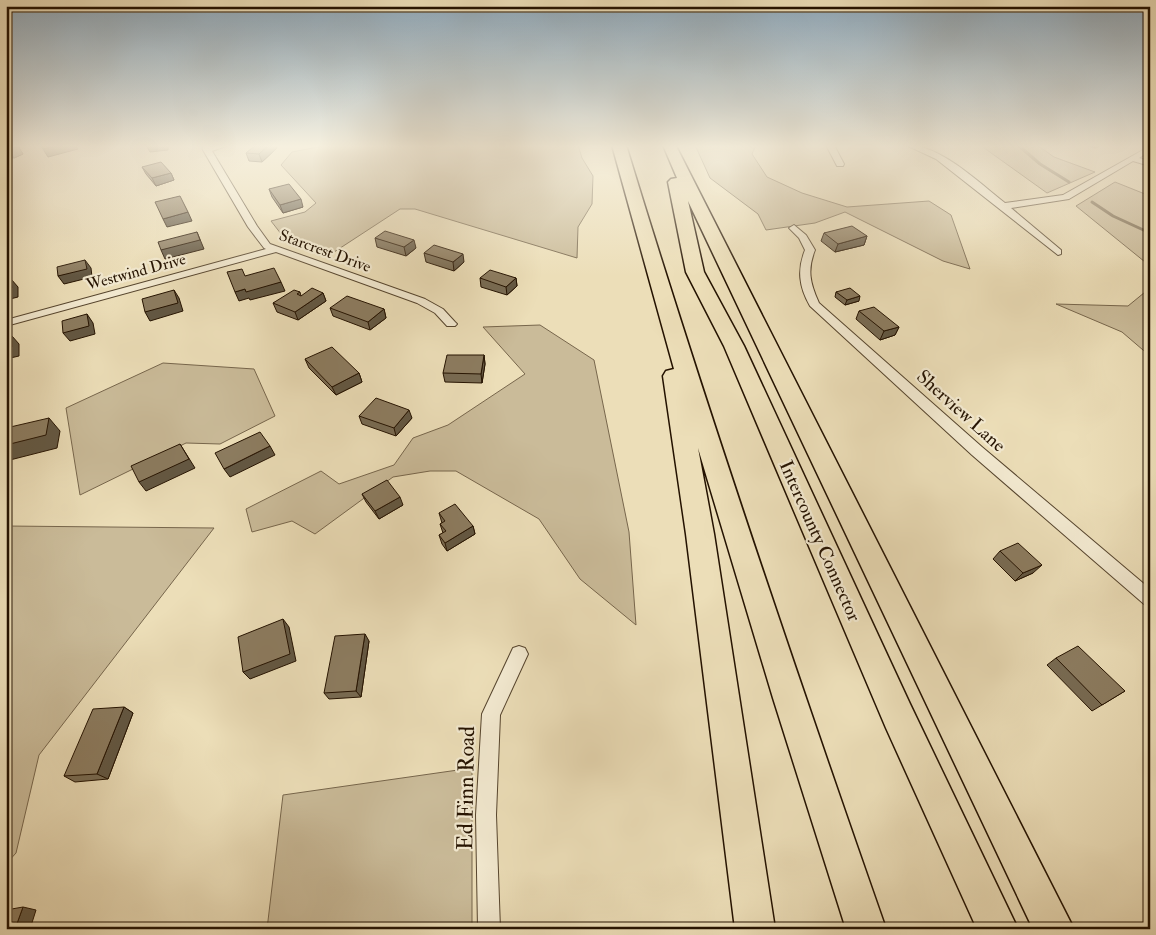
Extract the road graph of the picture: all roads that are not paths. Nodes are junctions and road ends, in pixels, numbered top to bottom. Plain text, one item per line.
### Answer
1 (231, 189) edge
2 (632, 189) edge
3 (677, 189) edge
4 (689, 189) edge
5 (980, 189) edge
6 (1080, 189) edge
7 (1003, 206) junction
8 (794, 228) dead end
9 (274, 250) junction
10 (1058, 252) dead end
11 (662, 295) junction
12 (6, 323) edge
13 (451, 324) dead end
14 (1150, 599) edge
15 (519, 654) dead end
16 (489, 929) edge
17 (755, 929) edge
18 (866, 929) edge
19 (998, 929) edge
20 (1054, 929) edge

1 - 9 street, Starcrest Drive
2 - 11 highway
3 - 19 highway, Intercounty Connector
4 - 20 highway
5 - 7 street
6 - 7 street
7 - 10 street
8 - 14 street, Sherview Lane
9 - 12 street, Westwind Drive
9 - 13 street, Starcrest Drive
11 - 17 highway
11 - 18 highway
15 - 16 street, Ed Finn Road

